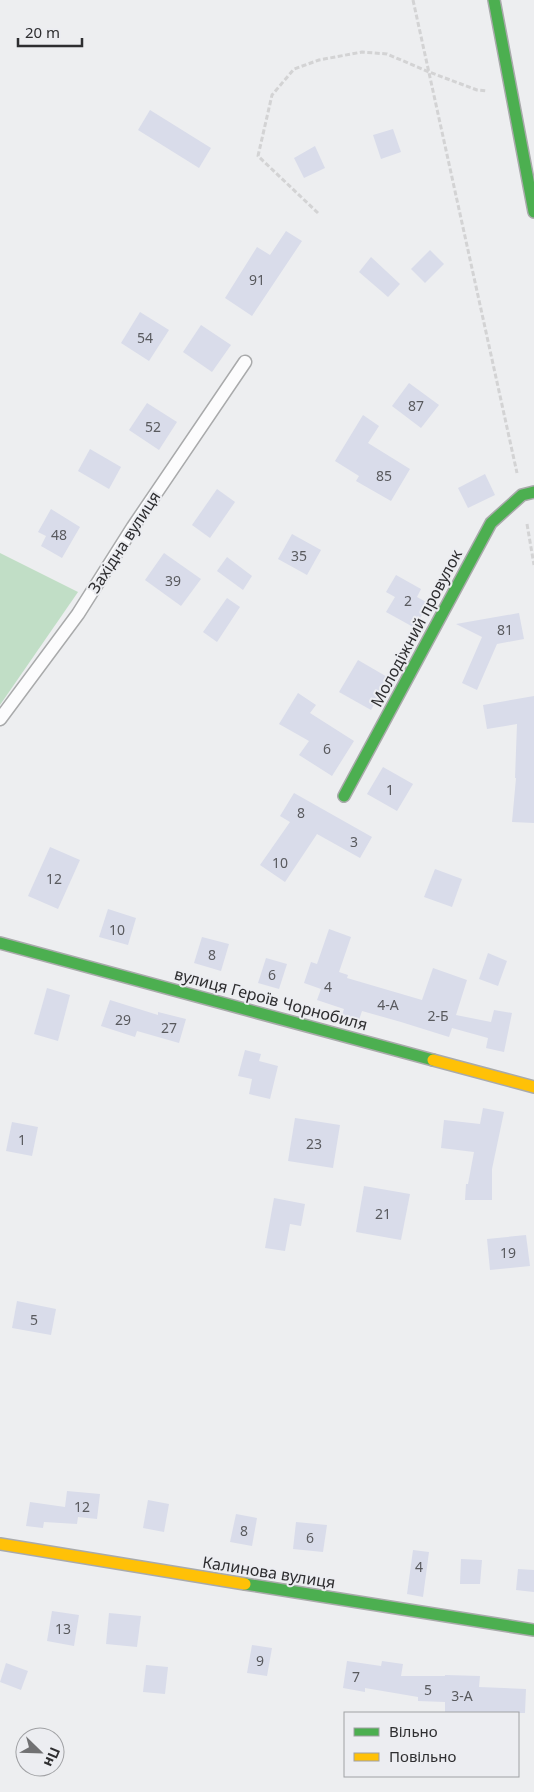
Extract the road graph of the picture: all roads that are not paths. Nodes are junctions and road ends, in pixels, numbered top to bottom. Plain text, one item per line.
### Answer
1 (493, 0) edge
2 (534, 212) edge
3 (245, 362) dead end
4 (534, 492) edge
5 (0, 719) edge
6 (344, 796) dead end
7 (0, 943) edge
8 (534, 1087) edge
9 (0, 1544) edge
10 (534, 1630) edge

1 - 2 main road
3 - 5 lane, Західна вулиця
4 - 6 main road, Молодіжний провулок
7 - 8 main road, вулиця Героїв Чорнобиля
9 - 10 main road, Калинова вулиця

